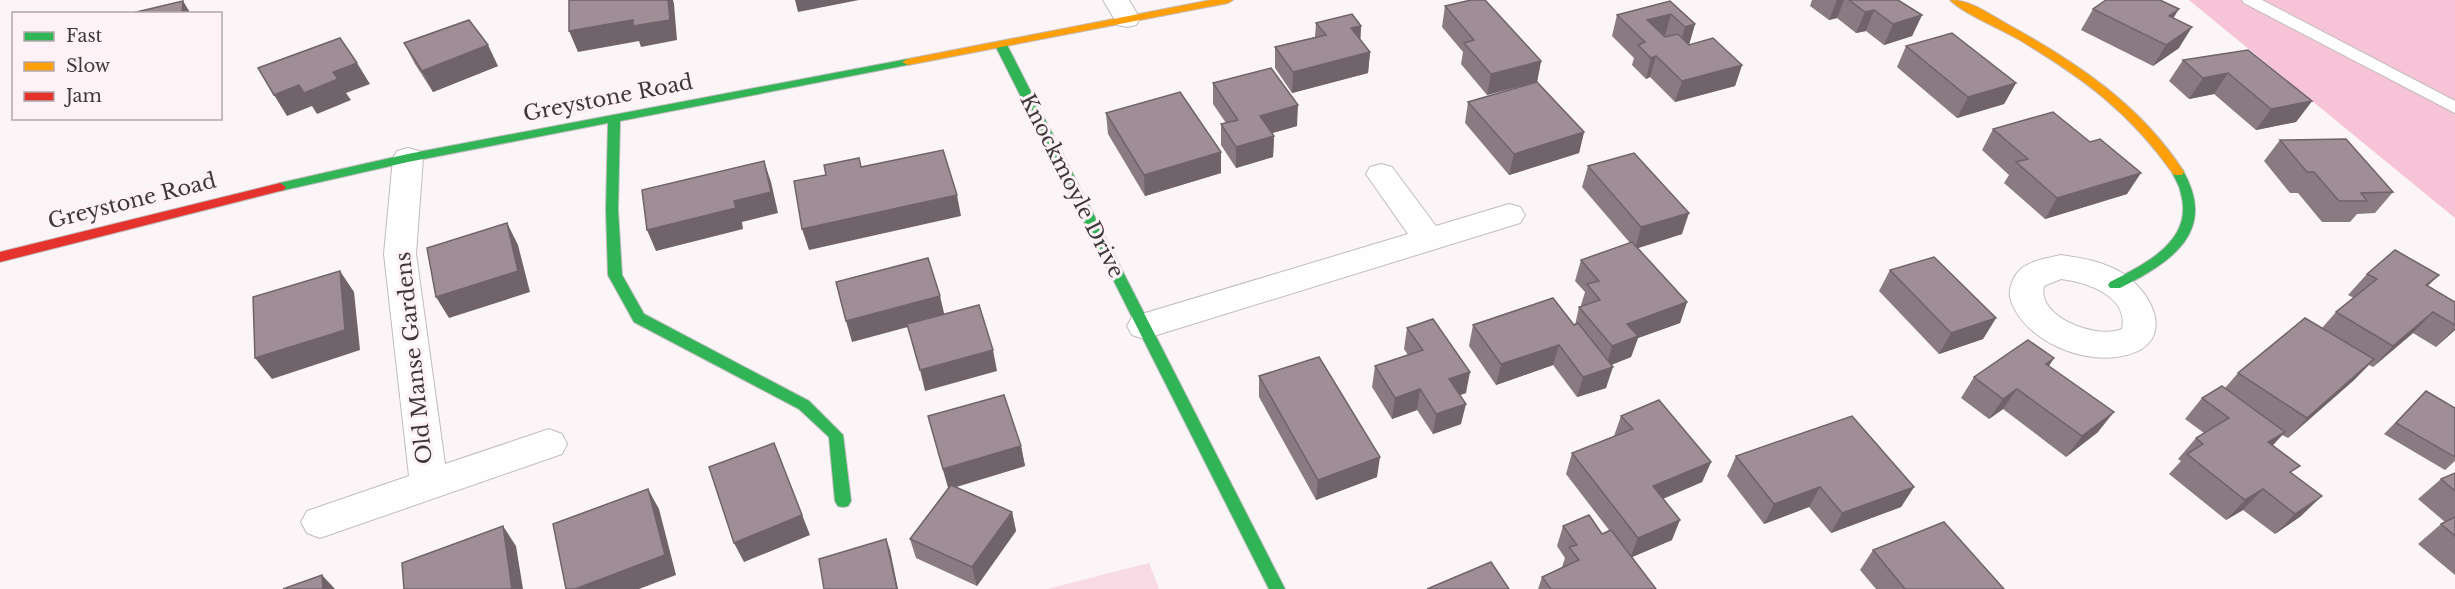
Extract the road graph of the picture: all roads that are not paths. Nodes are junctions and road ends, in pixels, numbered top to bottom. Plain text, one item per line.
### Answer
1 (1228, 0) edge
2 (1955, 0) edge
3 (2250, 0) edge
4 (1122, 9) edge
5 (1000, 45) junction
6 (2455, 108) edge
7 (614, 118) junction
8 (408, 158) junction
9 (1381, 174) dead end
10 (1509, 215) dead end
11 (1428, 238) junction
12 (0, 257) edge
13 (2115, 285) dead end
14 (1144, 326) junction
15 (549, 444) dead end
16 (429, 485) junction
17 (843, 501) dead end
18 (320, 522) dead end
19 (1277, 589) edge

1 - 4 street, Greystone Road
2 - 13 street
3 - 6 lane
4 - 5 street, Greystone Road
5 - 7 street, Greystone Road
5 - 14 street, Knockmoyle Drive
7 - 8 street, Greystone Road
7 - 17 street
8 - 12 street, Greystone Road
8 - 16 street, Old Manse Gardens
9 - 11 street
10 - 11 street
11 - 14 street
14 - 19 street, Knockmoyle Drive
15 - 16 street, Old Manse Gardens
16 - 18 street, Old Manse Gardens

